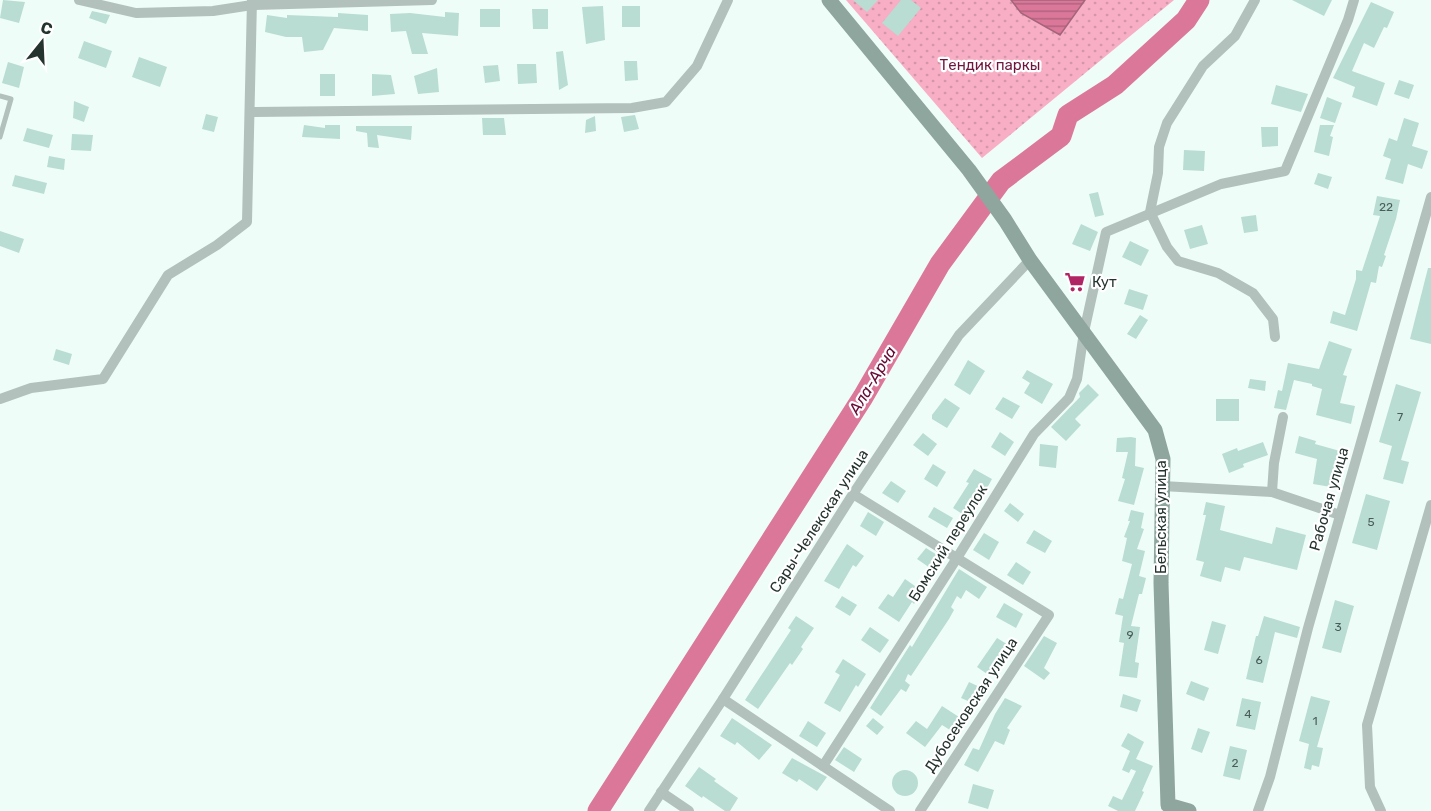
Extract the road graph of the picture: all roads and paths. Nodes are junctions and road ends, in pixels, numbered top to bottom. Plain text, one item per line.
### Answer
1 (79, 0) edge
2 (432, 0) edge
3 (728, 0) edge
4 (829, 0) edge
5 (1255, 0) edge
6 (1354, 0) edge
7 (252, 3) edge
8 (0, 96) edge
9 (250, 112) junction
10 (0, 137) edge
11 (1431, 197) edge
12 (1150, 212) junction
13 (1030, 260) junction
14 (1084, 333) junction
15 (1275, 337) dead end
16 (0, 399) edge
17 (1283, 417) dead end
18 (1162, 486) junction
19 (1272, 492) junction
20 (853, 494) junction
21 (1431, 506) edge
22 (1340, 514) junction
23 (957, 558) junction
24 (723, 699) junction
25 (823, 766) junction
26 (661, 792) junction
27 (1167, 808) edge
28 (649, 811) edge
29 (688, 811) edge
30 (890, 811) edge
31 (920, 811) edge
32 (1189, 811) edge
33 (1258, 811) edge
34 (1381, 811) edge

1 - 7 street
2 - 7 street
3 - 9 street
4 - 13 street, Бельская улица
5 - 12 street
6 - 12 street
7 - 9 street
8 - 10 lane
9 - 16 street
11 - 22 street, Рабочая улица
12 - 14 street, Бомский переулок
12 - 15 street
13 - 14 street, Бельская улица
13 - 20 street, Сары-Челекская улица
14 - 18 street, Бельская улица
14 - 23 street, Бомский переулок
17 - 19 street
18 - 19 street
18 - 27 street, Бельская улица
19 - 22 street
20 - 23 street
20 - 24 street, Сары-Челекская улица
21 - 34 street
22 - 33 street, Рабочая улица
23 - 25 street, Бомский переулок
23 - 31 street, Дубосековская улица
24 - 25 street
24 - 26 street, Сары-Челекская улица
25 - 30 street
26 - 28 street, Сары-Челекская улица
26 - 29 street
27 - 32 street, Бельская улица

